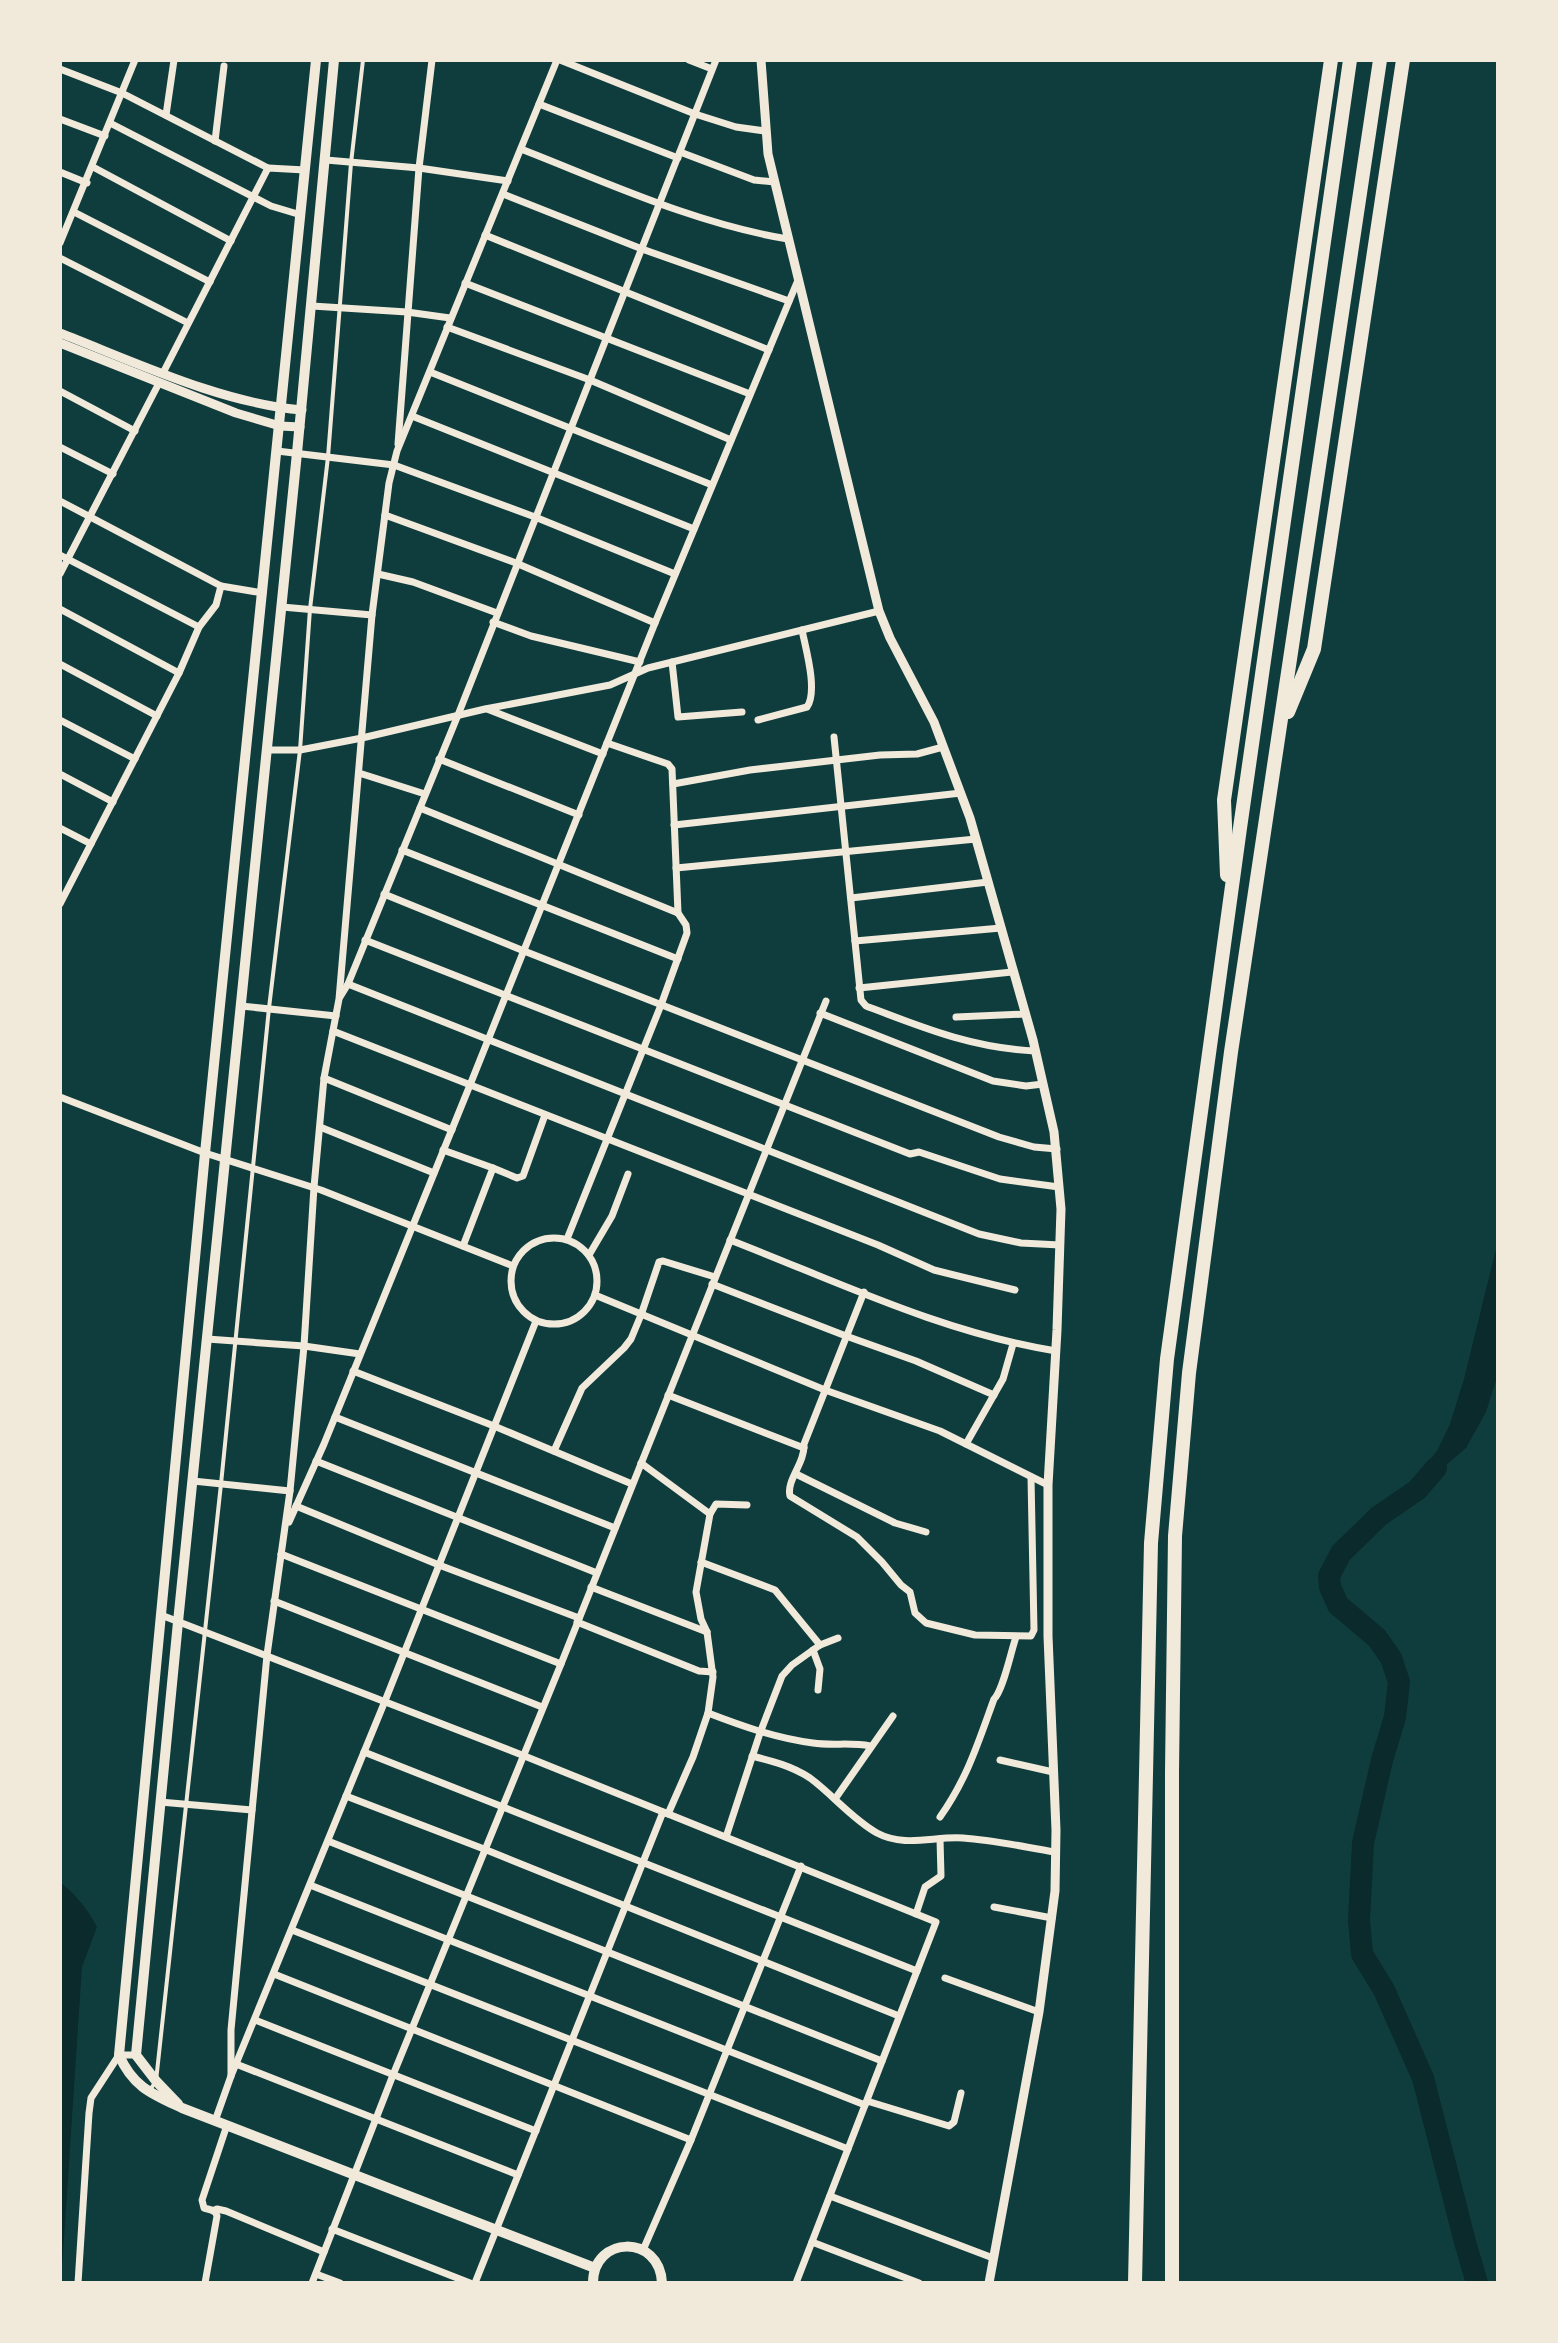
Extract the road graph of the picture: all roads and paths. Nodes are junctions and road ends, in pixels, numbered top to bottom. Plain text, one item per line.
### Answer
1 (135, 60) edge
2 (174, 60) edge
3 (316, 60) edge
4 (334, 60) edge
5 (363, 60) edge
6 (432, 60) edge
7 (558, 60) edge
8 (689, 60) edge
9 (716, 60) edge
10 (761, 60) edge
11 (1331, 60) edge
12 (1350, 60) edge
13 (1380, 60) edge
14 (1403, 60) edge
15 (224, 66) dead end
16 (60, 69) edge
17 (712, 69) junction
18 (122, 93) junction
19 (539, 104) junction
20 (695, 114) junction
21 (166, 115) junction
22 (60, 119) edge
23 (110, 123) junction
24 (765, 131) junction
25 (105, 136) junction
26 (215, 141) junction
27 (521, 149) junction
28 (679, 155) junction
29 (326, 160) junction
30 (351, 163) junction
31 (93, 167) junction
32 (268, 168) junction
33 (419, 168) junction
34 (305, 170) junction
35 (60, 172) edge
36 (508, 181) junction
37 (775, 182) junction
38 (87, 183) junction
39 (503, 194) junction
40 (254, 196) junction
41 (660, 203) junction
42 (74, 212) junction
43 (301, 215) junction
44 (63, 228) edge
45 (485, 235) junction
46 (788, 239) junction
47 (231, 241) junction
48 (60, 243) edge
49 (642, 249) junction
50 (60, 258) edge
51 (798, 280) junction
52 (210, 282) junction
53 (465, 283) junction
54 (625, 292) junction
55 (789, 301) junction
56 (312, 306) junction
57 (340, 308) junction
58 (407, 312) junction
59 (188, 323) junction
60 (449, 323) junction
61 (60, 333) edge
62 (607, 337) junction
63 (60, 343) edge
64 (769, 350) junction
65 (430, 372) junction
66 (161, 378) junction
67 (590, 380) junction
68 (60, 391) edge
69 (750, 394) junction
70 (281, 409) junction
71 (302, 410) junction
72 (412, 416) junction
73 (280, 426) junction
74 (300, 427) junction
75 (570, 428) junction
76 (135, 431) junction
77 (731, 440) junction
78 (60, 447) edge
79 (277, 451) junction
80 (397, 451) junction
81 (297, 453) junction
82 (328, 457) junction
83 (394, 465) junction
84 (553, 472) junction
85 (113, 474) junction
86 (712, 485) junction
87 (60, 501) edge
88 (385, 515) junction
89 (91, 517) junction
90 (535, 517) junction
91 (694, 529) junction
92 (64, 557) edge
93 (516, 563) junction
94 (60, 574) edge
95 (378, 574) junction
96 (675, 574) junction
97 (221, 586) junction
98 (263, 593) junction
99 (282, 607) junction
100 (60, 609) edge
101 (310, 609) junction
102 (879, 611) junction
103 (497, 613) junction
104 (372, 615) junction
105 (493, 622) junction
106 (655, 623) junction
107 (199, 627) junction
108 (802, 630) junction
109 (640, 662) junction
110 (672, 662) junction
111 (60, 664) edge
112 (179, 673) junction
113 (636, 673) junction
114 (485, 709) junction
115 (742, 712) dead end
116 (458, 715) junction
117 (157, 716) junction
118 (60, 720) edge
119 (758, 720) dead end
120 (1279, 734) junction
121 (834, 737) dead end
122 (362, 738) junction
123 (607, 743) junction
124 (943, 747) junction
125 (267, 750) junction
126 (300, 750) junction
127 (603, 754) junction
128 (135, 759) junction
129 (439, 759) junction
130 (836, 760) junction
131 (359, 773) junction
132 (60, 774) edge
133 (673, 784) junction
134 (961, 793) junction
135 (425, 794) junction
136 (113, 802) junction
137 (841, 807) junction
138 (420, 808) junction
139 (579, 815) junction
140 (674, 825) junction
141 (60, 828) edge
142 (976, 839) junction
143 (91, 844) junction
144 (402, 850) junction
145 (847, 853) junction
146 (559, 865) junction
147 (676, 868) junction
148 (60, 881) edge
149 (988, 882) junction
150 (69, 886) junction
151 (384, 894) junction
152 (851, 898) junction
153 (60, 904) edge
154 (543, 906) junction
155 (678, 913) junction
156 (1228, 923) junction
157 (1001, 928) junction
158 (365, 940) junction
159 (855, 941) junction
160 (524, 951) junction
161 (678, 959) junction
162 (1012, 972) junction
163 (348, 984) junction
164 (859, 988) junction
165 (506, 996) junction
166 (339, 999) junction
167 (826, 1001) dead end
168 (661, 1005) junction
169 (241, 1006) junction
170 (269, 1008) junction
171 (820, 1013) junction
172 (1025, 1014) junction
173 (336, 1016) junction
174 (956, 1017) dead end
175 (333, 1031) junction
176 (488, 1040) junction
177 (643, 1050) junction
178 (1035, 1051) junction
179 (801, 1060) junction
180 (324, 1078) junction
181 (1043, 1084) junction
182 (470, 1085) junction
183 (625, 1095) junction
184 (60, 1097) edge
185 (783, 1105) junction
186 (545, 1115) junction
187 (320, 1127) junction
188 (452, 1130) junction
189 (607, 1139) junction
190 (1057, 1149) junction
191 (443, 1150) junction
192 (765, 1150) junction
193 (205, 1153) junction
194 (226, 1159) junction
195 (253, 1167) junction
196 (493, 1168) junction
197 (434, 1173) junction
198 (628, 1174) dead end
199 (314, 1187) junction
200 (1059, 1187) junction
201 (747, 1195) junction
202 (412, 1226) junction
203 (567, 1239) junction
204 (730, 1240) junction
205 (1060, 1245) junction
206 (463, 1246) junction
207 (589, 1255) junction
208 (513, 1266) junction
209 (713, 1280) junction
210 (1015, 1290) dead end
211 (864, 1292) junction
212 (595, 1295) junction
213 (641, 1315) junction
214 (536, 1321) junction
215 (692, 1335) junction
216 (846, 1336) junction
217 (207, 1339) junction
218 (236, 1341) junction
219 (1013, 1344) junction
220 (304, 1346) junction
221 (1056, 1351) junction
222 (360, 1354) junction
223 (353, 1371) junction
224 (825, 1390) junction
225 (668, 1395) junction
226 (994, 1395) junction
227 (335, 1417) junction
228 (494, 1426) junction
229 (966, 1444) junction
230 (804, 1448) junction
231 (554, 1451) junction
232 (316, 1461) junction
233 (641, 1463) junction
234 (476, 1472) junction
235 (796, 1474) junction
236 (1031, 1477) junction
237 (193, 1481) junction
238 (221, 1484) junction
239 (632, 1484) junction
240 (1048, 1485) junction
241 (290, 1491) junction
242 (747, 1505) dead end
243 (296, 1506) junction
244 (710, 1514) junction
245 (458, 1517) junction
246 (615, 1528) junction
247 (285, 1531) junction
248 (926, 1532) dead end
249 (281, 1554) junction
250 (701, 1562) junction
251 (439, 1565) junction
252 (597, 1573) junction
253 (591, 1587) junction
254 (274, 1601) junction
255 (421, 1610) junction
256 (161, 1615) junction
257 (578, 1620) junction
258 (178, 1622) junction
259 (205, 1631) junction
260 (707, 1632) junction
261 (1016, 1637) junction
262 (838, 1638) dead end
263 (820, 1645) junction
264 (813, 1650) junction
265 (405, 1652) junction
266 (267, 1655) junction
267 (561, 1664) junction
268 (713, 1672) junction
269 (818, 1690) dead end
270 (385, 1701) junction
271 (542, 1707) junction
272 (708, 1713) junction
273 (893, 1716) dead end
274 (760, 1733) junction
275 (870, 1746) junction
276 (364, 1752) junction
277 (522, 1755) junction
278 (752, 1756) junction
279 (1000, 1760) dead end
280 (1053, 1772) junction
281 (346, 1796) junction
282 (835, 1799) junction
283 (160, 1802) junction
284 (186, 1804) junction
285 (502, 1806) junction
286 (252, 1810) junction
287 (665, 1813) junction
288 (940, 1817) dead end
289 (726, 1837) junction
290 (940, 1839) junction
291 (328, 1841) junction
292 (484, 1849) junction
293 (1055, 1852) junction
294 (642, 1863) junction
295 (801, 1866) junction
296 (310, 1885) junction
297 (465, 1896) junction
298 (626, 1905) junction
299 (994, 1907) dead end
300 (916, 1914) junction
301 (780, 1918) junction
302 (1052, 1918) junction
303 (292, 1930) junction
304 (447, 1940) junction
305 (607, 1952) junction
306 (763, 1962) junction
307 (917, 1971) junction
308 (274, 1974) junction
309 (945, 1978) dead end
310 (429, 1985) junction
311 (589, 1997) junction
312 (745, 2007) junction
313 (1039, 2012) junction
314 (899, 2016) junction
315 (255, 2020) junction
316 (412, 2030) junction
317 (572, 2040) junction
318 (727, 2051) junction
319 (119, 2055) junction
320 (136, 2055) junction
321 (882, 2061) junction
322 (236, 2064) junction
323 (393, 2075) junction
324 (231, 2076) junction
325 (156, 2081) junction
326 (554, 2086) junction
327 (148, 2092) junction
328 (961, 2093) dead end
329 (709, 2096) junction
330 (866, 2103) junction
331 (182, 2108) junction
332 (376, 2119) junction
333 (215, 2121) junction
334 (227, 2125) junction
335 (536, 2131) junction
336 (691, 2140) junction
337 (848, 2149) junction
338 (353, 2175) junction
339 (518, 2175) junction
340 (830, 2196) junction
341 (213, 2211) junction
342 (332, 2229) junction
343 (496, 2231) junction
344 (812, 2242) junction
345 (643, 2250) junction
346 (324, 2252) junction
347 (993, 2258) junction
348 (595, 2268) junction
349 (316, 2274) junction
350 (78, 2283) edge
351 (205, 2283) edge
352 (312, 2283) edge
353 (340, 2283) edge
354 (472, 2283) edge
355 (593, 2283) edge
356 (662, 2283) edge
357 (796, 2283) edge
358 (919, 2283) edge
359 (989, 2283) edge
360 (1135, 2283) edge
361 (1172, 2283) edge

1 - 18 street
2 - 21 street
3 - 34 main road
4 - 29 main road
5 - 30 lane
6 - 33 street
7 - 19 street
7 - 20 street
8 - 17 street
9 - 17 street
10 - 24 street
11 - 156 highway
12 - 156 highway
13 - 120 highway
14 - 120 highway
15 - 26 street
16 - 18 street
17 - 20 street
18 - 21 street
18 - 23 street
19 - 27 street
19 - 28 street
20 - 24 street
20 - 28 street
21 - 26 street
22 - 25 street
23 - 25 street
23 - 40 street
24 - 37 street
25 - 31 street
26 - 32 street
27 - 36 street
27 - 41 street
28 - 37 street
28 - 41 street
29 - 30 street
29 - 56 main road
30 - 33 street
30 - 57 lane
31 - 38 street
31 - 47 street
32 - 34 street
32 - 40 street
33 - 36 street
33 - 58 street
34 - 43 main road
35 - 38 street
36 - 39 street
37 - 46 street
38 - 42 street
39 - 45 street
39 - 49 street
40 - 43 street
40 - 47 street
41 - 46 street
41 - 49 street
42 - 44 street
42 - 52 street
43 - 70 main road
44 - 48 street
45 - 53 street
45 - 54 street
46 - 51 street
47 - 52 street
49 - 54 street
49 - 55 street
50 - 59 street
51 - 55 street
51 - 102 street
52 - 59 street
53 - 60 street
53 - 62 street
54 - 62 street
54 - 64 street
55 - 64 street
56 - 57 street
56 - 71 main road
57 - 58 street
57 - 82 lane
58 - 60 street
58 - 80 street
59 - 66 street
60 - 65 street
60 - 67 street
61 - 66 street
62 - 67 street
62 - 69 street
63 - 66 street
64 - 69 street
65 - 72 street
65 - 75 street
66 - 70 street
66 - 73 street
66 - 76 street
67 - 75 street
67 - 77 street
68 - 76 street
69 - 77 street
70 - 71 street
70 - 73 main road
71 - 74 main road
72 - 80 street
72 - 84 street
73 - 74 street
73 - 79 main road
74 - 81 main road
75 - 84 street
75 - 86 street
76 - 85 street
77 - 86 street
78 - 85 street
79 - 81 street
79 - 98 main road
80 - 83 street
81 - 82 street
81 - 99 main road
82 - 83 street
82 - 101 lane
83 - 88 street
83 - 90 street
84 - 90 street
84 - 91 street
85 - 89 street
86 - 91 street
87 - 89 street
88 - 93 street
88 - 95 street
89 - 92 street
89 - 97 street
90 - 93 street
90 - 96 street
91 - 96 street
92 - 94 street
92 - 107 street
93 - 103 street
93 - 106 street
95 - 103 street
95 - 104 street
96 - 106 street
97 - 98 street
97 - 107 street
98 - 193 main road
99 - 101 street
99 - 125 main road
100 - 112 street
101 - 104 street
101 - 126 lane
102 - 108 street
102 - 124 street
103 - 105 street
104 - 122 street
105 - 109 street
105 - 116 street
106 - 109 street
107 - 112 street
108 - 110 street
108 - 119 street
109 - 113 street
110 - 113 street
110 - 115 street
111 - 117 street
112 - 117 street
113 - 114 street
113 - 123 street
114 - 116 street
114 - 127 street
116 - 122 street
116 - 129 street
117 - 128 street
118 - 128 street
120 - 361 highway
121 - 130 street
122 - 126 street
122 - 131 street
123 - 127 street
123 - 133 street
124 - 130 street
124 - 134 street
125 - 126 street
125 - 169 main road
126 - 170 lane
127 - 139 street
128 - 136 street
129 - 135 street
129 - 139 street
130 - 133 street
130 - 137 street
131 - 135 street
131 - 166 street
132 - 136 street
133 - 140 street
134 - 137 street
134 - 142 street
135 - 138 street
136 - 143 street
137 - 140 street
137 - 145 street
138 - 144 street
138 - 146 street
139 - 146 street
140 - 147 street
141 - 143 street
142 - 145 street
142 - 149 street
143 - 150 street
144 - 151 street
144 - 154 street
145 - 147 street
145 - 152 street
146 - 154 street
146 - 155 street
147 - 155 street
148 - 150 street
149 - 152 street
149 - 157 street
150 - 153 street
151 - 158 street
151 - 160 street
152 - 159 street
154 - 160 street
154 - 161 street
155 - 161 street
156 - 360 highway
157 - 159 street
157 - 162 street
158 - 163 street
158 - 165 street
159 - 164 street
160 - 165 street
160 - 168 street
161 - 168 street
162 - 164 street
162 - 172 street
163 - 166 street
163 - 176 street
164 - 178 street
165 - 176 street
165 - 177 street
166 - 173 street
167 - 171 street
168 - 177 street
168 - 179 street
169 - 170 street
169 - 194 main road
170 - 173 street
170 - 195 lane
171 - 179 street
171 - 181 street
172 - 174 street
172 - 178 street
173 - 175 street
175 - 180 street
175 - 182 street
176 - 182 street
176 - 183 street
177 - 183 street
177 - 185 street
178 - 181 street
179 - 185 street
179 - 190 street
180 - 187 street
180 - 188 street
181 - 190 street
182 - 186 street
182 - 188 street
183 - 189 street
183 - 192 street
184 - 193 street
185 - 192 street
185 - 200 street
186 - 189 street
186 - 196 street
187 - 197 street
187 - 199 street
188 - 191 street
189 - 201 street
189 - 203 street
190 - 200 street
191 - 196 street
191 - 197 street
192 - 201 street
192 - 205 street
193 - 194 street
193 - 256 main road
194 - 195 street
194 - 217 main road
195 - 199 street
195 - 218 lane
196 - 206 street
197 - 202 street
198 - 207 street
199 - 202 street
199 - 220 street
200 - 205 street
201 - 204 street
201 - 210 street
202 - 206 street
202 - 222 street
203 - 207 street
203 - 208 street
204 - 209 street
204 - 211 street
205 - 221 street
206 - 208 street
207 - 212 street
208 - 214 street
209 - 213 street
209 - 215 street
209 - 216 street
211 - 216 street
211 - 219 street
212 - 213 street
212 - 214 street
213 - 215 street
213 - 231 street
214 - 228 street
215 - 224 street
215 - 225 street
216 - 224 street
216 - 226 street
217 - 218 street
217 - 237 main road
218 - 220 street
218 - 238 lane
219 - 221 street
219 - 226 street
220 - 222 street
220 - 241 street
221 - 240 street
222 - 223 street
223 - 227 street
223 - 228 street
224 - 229 street
224 - 230 street
225 - 230 street
225 - 233 street
226 - 229 street
227 - 232 street
227 - 234 street
228 - 231 street
228 - 234 street
229 - 236 street
230 - 235 street
231 - 239 street
232 - 243 street
232 - 245 street
233 - 239 street
233 - 244 street
234 - 245 street
234 - 246 street
235 - 248 street
235 - 261 street
236 - 240 street
236 - 261 street
237 - 238 street
237 - 258 main road
238 - 241 street
238 - 259 lane
239 - 246 street
240 - 280 street
241 - 247 street
242 - 244 street
243 - 247 street
243 - 251 street
244 - 250 street
245 - 251 street
245 - 252 street
246 - 252 street
247 - 249 street
249 - 254 street
249 - 255 street
250 - 260 street
250 - 263 street
251 - 255 street
251 - 257 street
252 - 253 street
253 - 257 street
253 - 260 street
254 - 265 street
254 - 266 street
255 - 265 street
255 - 267 street
256 - 258 street
256 - 319 main road
257 - 267 street
257 - 268 street
258 - 259 street
258 - 283 main road
259 - 266 street
259 - 284 lane
260 - 268 street
261 - 288 street
262 - 263 street
263 - 264 street
264 - 269 street
264 - 274 street
265 - 270 street
265 - 271 street
266 - 270 street
266 - 286 street
267 - 271 street
268 - 272 street
270 - 276 street
270 - 277 street
271 - 277 street
272 - 274 street
272 - 287 street
273 - 275 street
274 - 275 street
274 - 278 street
275 - 282 street
276 - 281 street
276 - 285 street
277 - 285 street
277 - 287 street
278 - 282 street
278 - 289 street
279 - 280 street
280 - 293 street
281 - 291 street
281 - 292 street
282 - 290 street
283 - 284 street
283 - 320 main road
284 - 286 street
284 - 325 lane
285 - 292 street
285 - 294 street
286 - 324 street
287 - 289 street
287 - 294 street
289 - 295 street
290 - 293 street
290 - 300 street
291 - 296 street
291 - 297 street
292 - 297 street
292 - 298 street
293 - 302 street
294 - 298 street
294 - 301 street
295 - 300 street
295 - 301 street
296 - 303 street
296 - 304 street
297 - 304 street
297 - 305 street
298 - 305 street
298 - 306 street
299 - 302 street
300 - 307 street
301 - 306 street
301 - 307 street
302 - 313 street
303 - 308 street
303 - 310 street
304 - 310 street
304 - 311 street
305 - 311 street
305 - 312 street
306 - 312 street
306 - 314 street
307 - 314 street
308 - 315 street
308 - 316 street
309 - 313 street
310 - 316 street
310 - 317 street
311 - 317 street
311 - 318 street
312 - 318 street
312 - 321 street
313 - 347 street
314 - 321 street
315 - 322 street
315 - 323 street
316 - 323 street
316 - 326 street
317 - 326 street
317 - 329 street
318 - 329 street
318 - 330 street
319 - 320 street
319 - 327 main road
319 - 350 street
320 - 325 main road
321 - 330 street
322 - 324 street
322 - 332 street
323 - 332 street
323 - 335 street
324 - 333 street
325 - 327 lane
325 - 331 main road
326 - 335 street
326 - 336 street
327 - 331 main road
328 - 330 street
329 - 336 street
329 - 337 street
330 - 337 street
331 - 333 main road
332 - 338 street
332 - 339 street
333 - 334 main road
334 - 338 main road
334 - 341 street
335 - 339 street
336 - 345 street
337 - 340 street
338 - 342 street
338 - 343 main road
339 - 343 street
340 - 344 street
340 - 347 street
341 - 346 street
341 - 351 street
342 - 346 street
342 - 354 street
343 - 348 main road
343 - 354 street
344 - 357 street
344 - 358 street
345 - 348 main road
345 - 356 main road
346 - 349 street
347 - 359 street
348 - 355 main road
349 - 352 street
349 - 353 street

